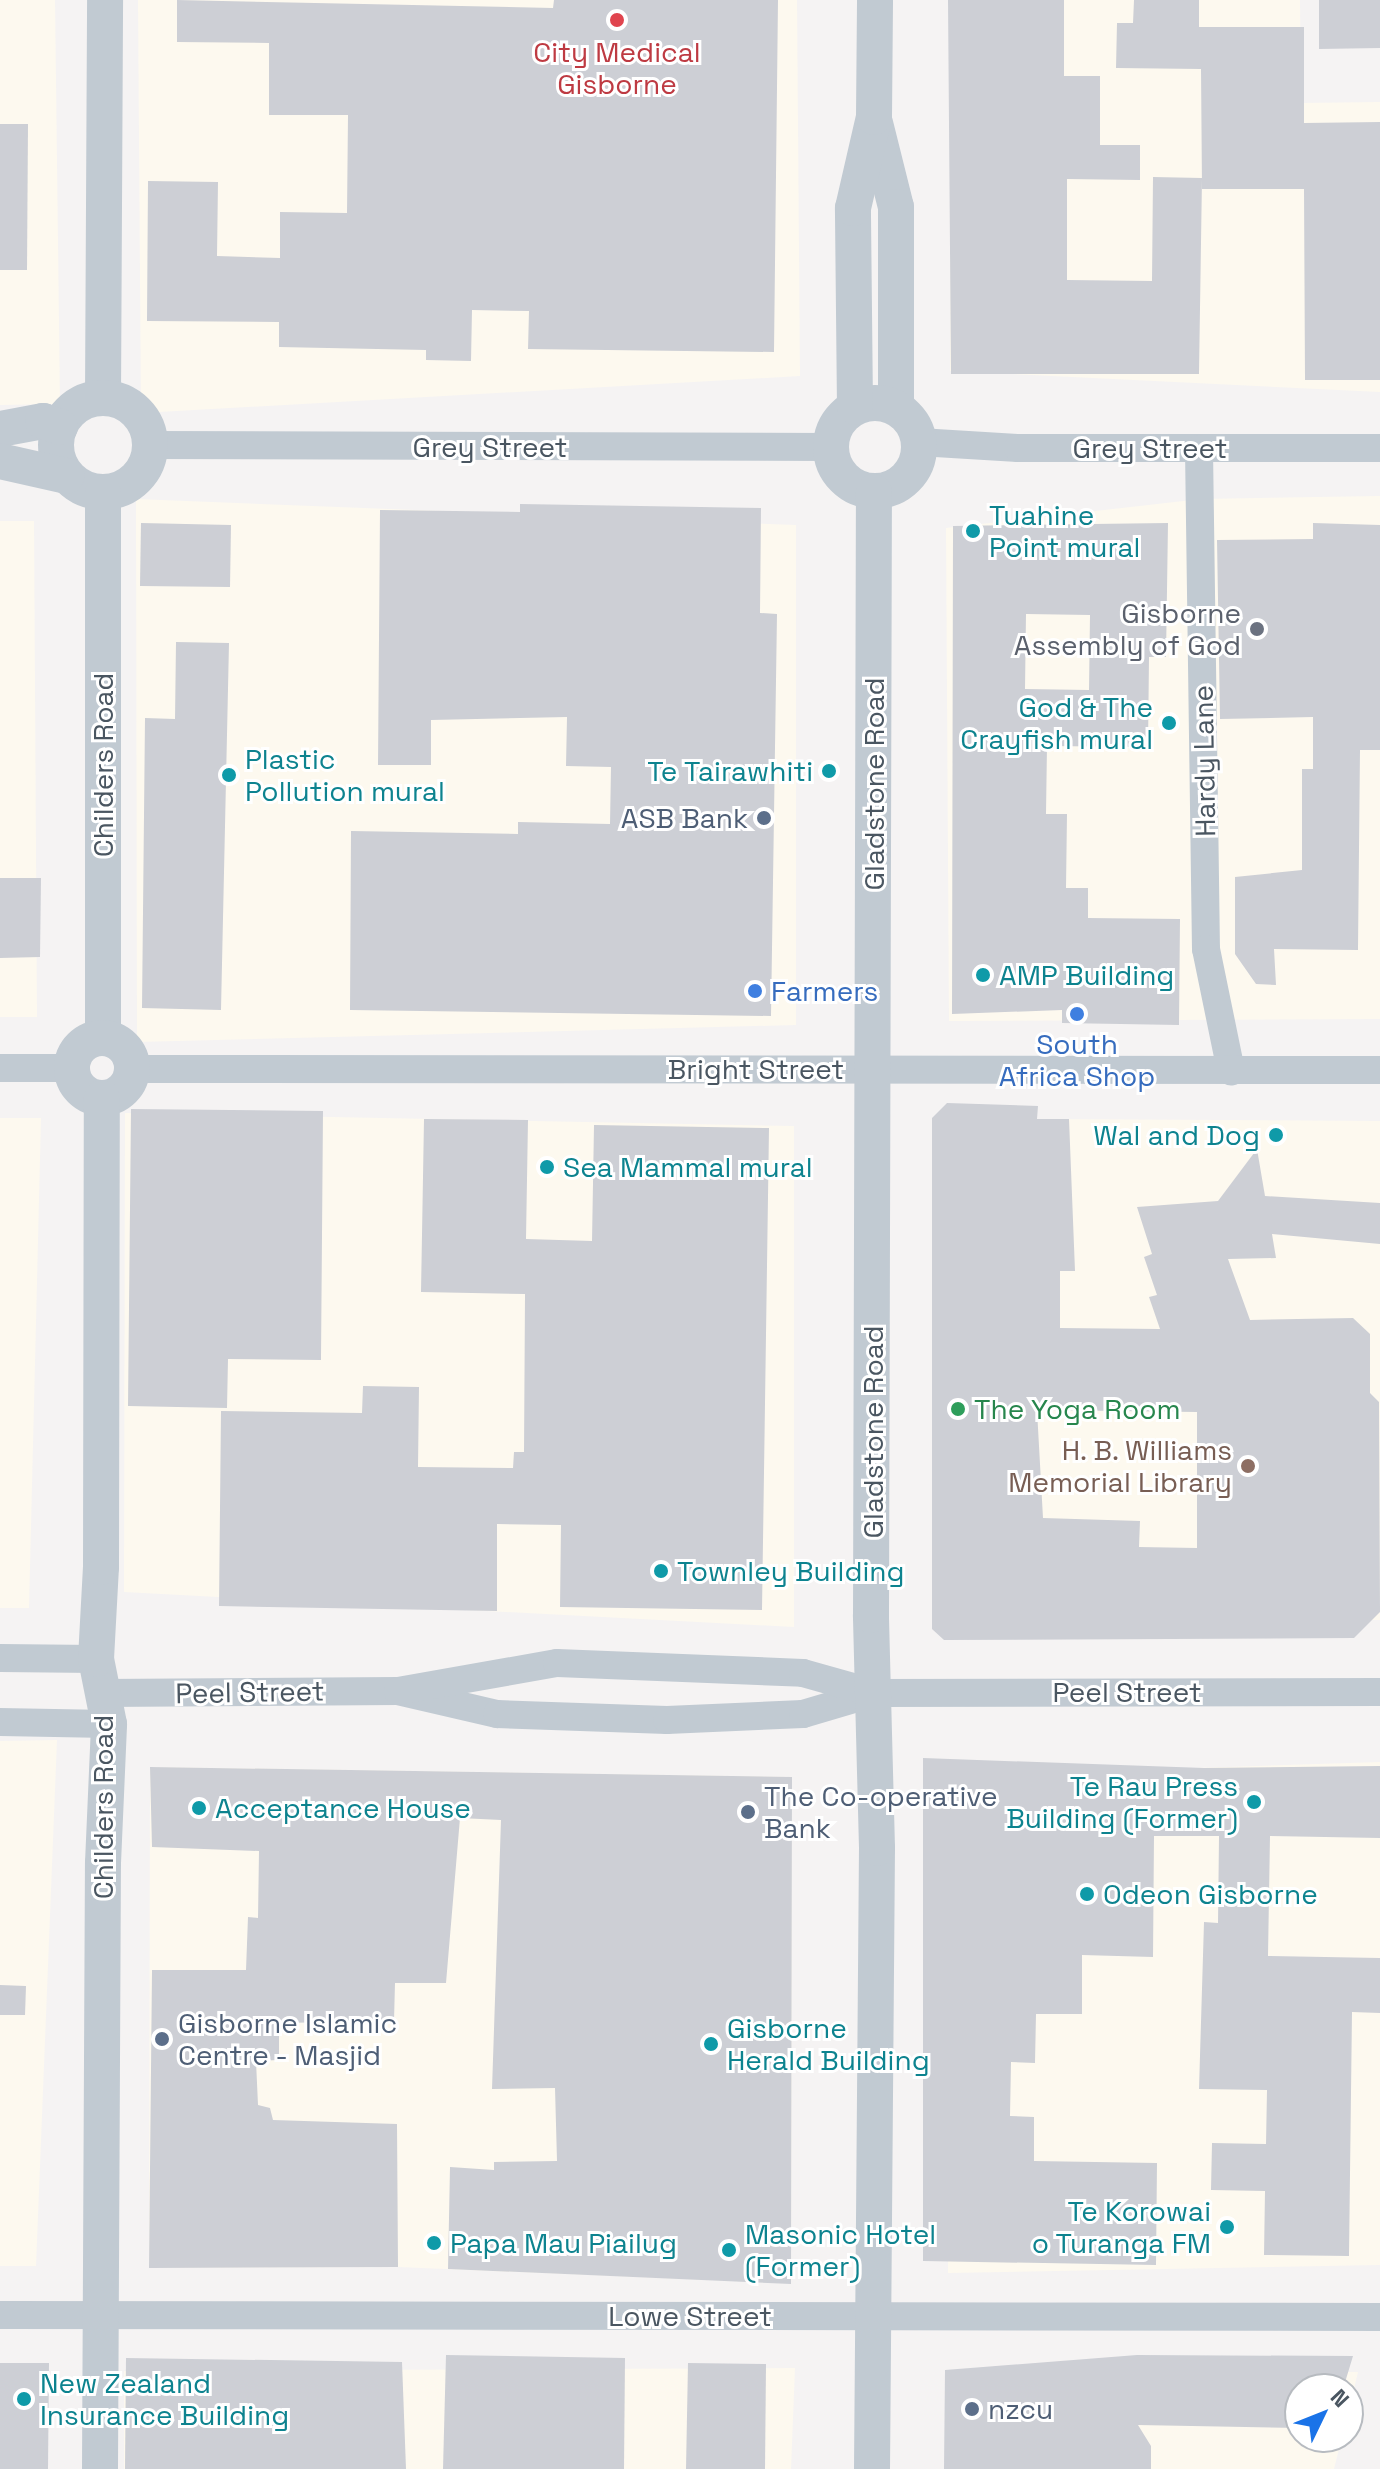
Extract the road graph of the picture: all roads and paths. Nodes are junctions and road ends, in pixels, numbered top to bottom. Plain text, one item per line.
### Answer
1 (105, 0) edge
2 (875, 0) edge
3 (874, 117) junction
4 (103, 397) junction
5 (855, 407) junction
6 (896, 407) junction
7 (60, 427) junction
8 (0, 429) edge
9 (919, 442) junction
10 (150, 445) junction
11 (830, 447) junction
12 (1380, 448) edge
13 (1199, 449) junction
14 (0, 461) edge
15 (66, 476) junction
16 (874, 492) junction
17 (103, 493) junction
18 (103, 1038) junction
19 (0, 1068) edge
20 (72, 1068) junction
21 (874, 1068) junction
22 (133, 1069) junction
23 (1380, 1070) edge
24 (1231, 1071) junction
25 (102, 1098) junction
26 (0, 1658) edge
27 (398, 1691) junction
28 (102, 1692) junction
29 (1380, 1692) edge
30 (874, 1693) junction
31 (0, 1722) edge
32 (0, 2315) edge
33 (101, 2315) junction
34 (873, 2317) junction
35 (1380, 2317) edge
36 (100, 2469) edge
37 (872, 2469) edge

1 - 4 street
2 - 3 street
3 - 5 street
3 - 6 street
4 - 7 street
4 - 10 street
5 - 6 street
5 - 11 street
6 - 9 street
7 - 8 street
7 - 15 street
9 - 13 street, Grey Street
9 - 16 street
10 - 11 street, Grey Street
10 - 17 street
11 - 16 street
12 - 13 street, Grey Street
13 - 24 street, Hardy Lane
14 - 15 street
15 - 17 street
16 - 21 street, Gladstone Road
17 - 18 street, Childers Road
18 - 20 street
18 - 22 street
19 - 20 street
20 - 25 street
21 - 22 street, Bright Street
21 - 24 street, Bright Street
21 - 30 street, Gladstone Road
22 - 25 street
23 - 24 street, Bright Street
25 - 28 street, Childers Road
26 - 28 street, Peel Street
27 - 28 street, Peel Street
27 - 30 street, Peel Street
27 - 30 street, Peel Street
28 - 31 street, Peel Street
28 - 33 street, Childers Road
29 - 30 street, Peel Street
30 - 34 street, Gladstone Road
32 - 33 street, Lowe Street
33 - 34 street, Lowe Street
33 - 36 street, Childers Road
34 - 35 street, Lowe Street
34 - 37 street, Gladstone Road

